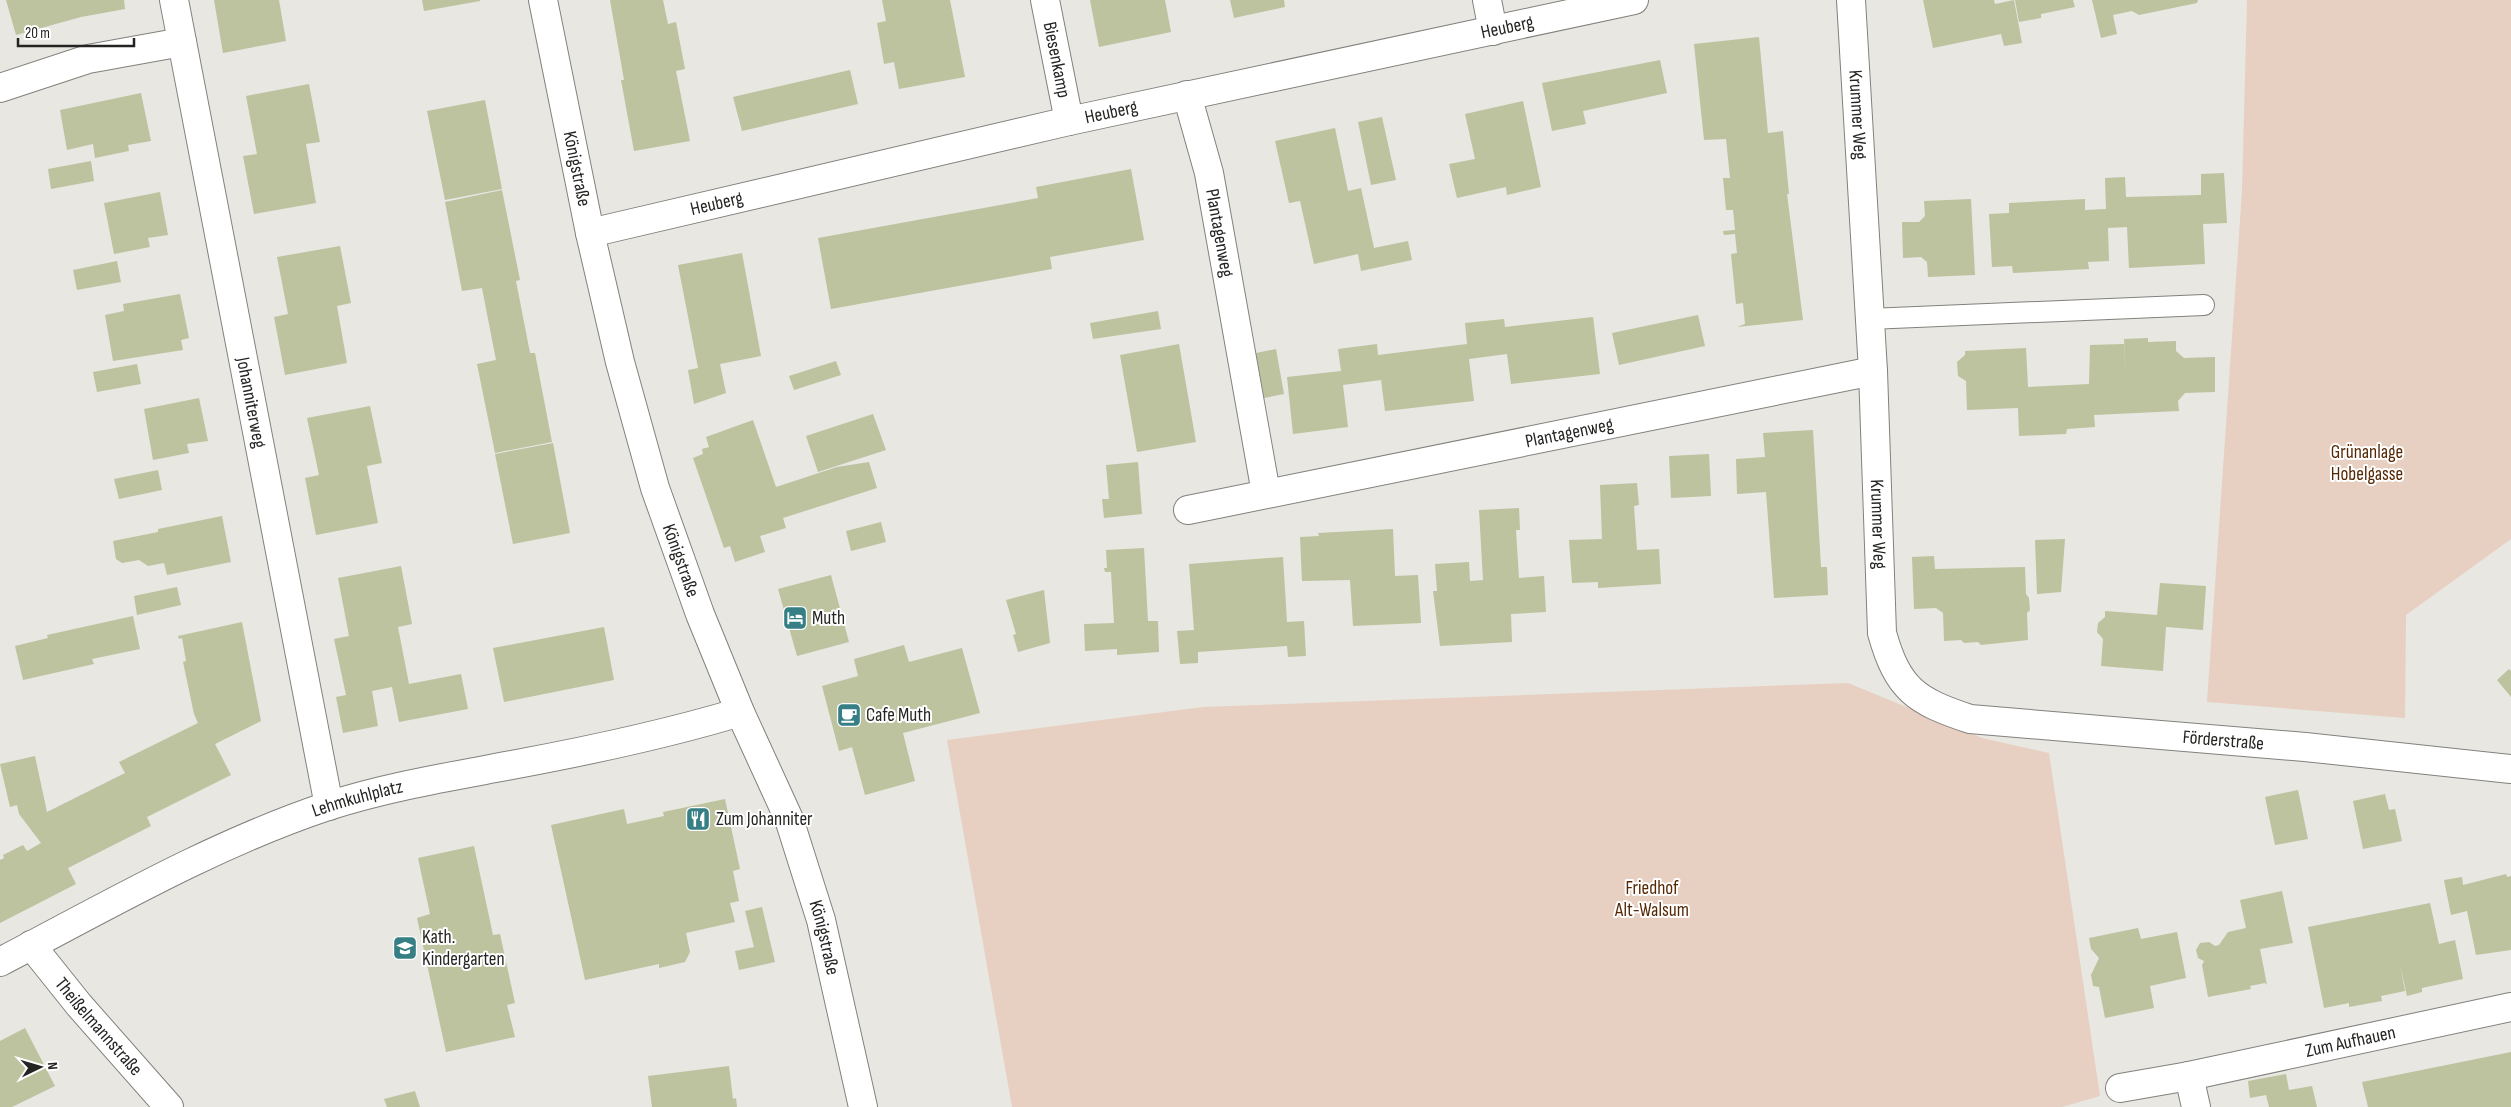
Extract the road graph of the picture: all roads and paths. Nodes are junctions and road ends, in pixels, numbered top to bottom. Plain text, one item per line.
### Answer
1 (174, 0) edge
2 (543, 0) edge
3 (1045, 0) edge
4 (1487, 0) edge
5 (1634, 0) edge
6 (1851, 0) edge
7 (1493, 30) junction
8 (182, 42) junction
9 (0, 88) edge
10 (1187, 95) junction
11 (1069, 121) junction
12 (590, 233) junction
13 (2204, 305) dead end
14 (1869, 320) junction
15 (1872, 371) junction
16 (1266, 493) junction
17 (1188, 510) dead end
18 (1936, 708) joint
19 (740, 712) junction
20 (2511, 769) edge
21 (329, 806) junction
22 (32, 945) junction
23 (0, 962) edge
24 (2511, 1007) edge
25 (2189, 1076) junction
26 (2120, 1088) dead end
27 (169, 1107) edge
28 (863, 1107) edge
29 (2196, 1107) edge

1 - 8 street, Johanniterweg
2 - 12 street, Königstraße
3 - 11 street, Biesenkamp
4 - 7 street
5 - 7 street, Heuberg
6 - 14 street, Krummer Weg
7 - 10 street, Heuberg
8 - 9 street
8 - 21 street, Johanniterweg
10 - 11 street, Heuberg
10 - 16 street, Plantagenweg
11 - 12 street, Heuberg
12 - 19 street, Königstraße
13 - 14 lane
14 - 15 street, Krummer Weg
15 - 16 street, Plantagenweg
15 - 18 street, Krummer Weg
16 - 17 street, Plantagenweg
18 - 20 street, Förderstraße
19 - 21 street, Lehmkuhlplatz
19 - 28 street, Königstraße
21 - 22 street, Lehmkuhlplatz
22 - 23 street, Lehmkuhlplatz
22 - 27 street, Theißelmannstraße
24 - 25 street, Zum Aufhauen
25 - 26 street, Zum Aufhauen
25 - 29 street

